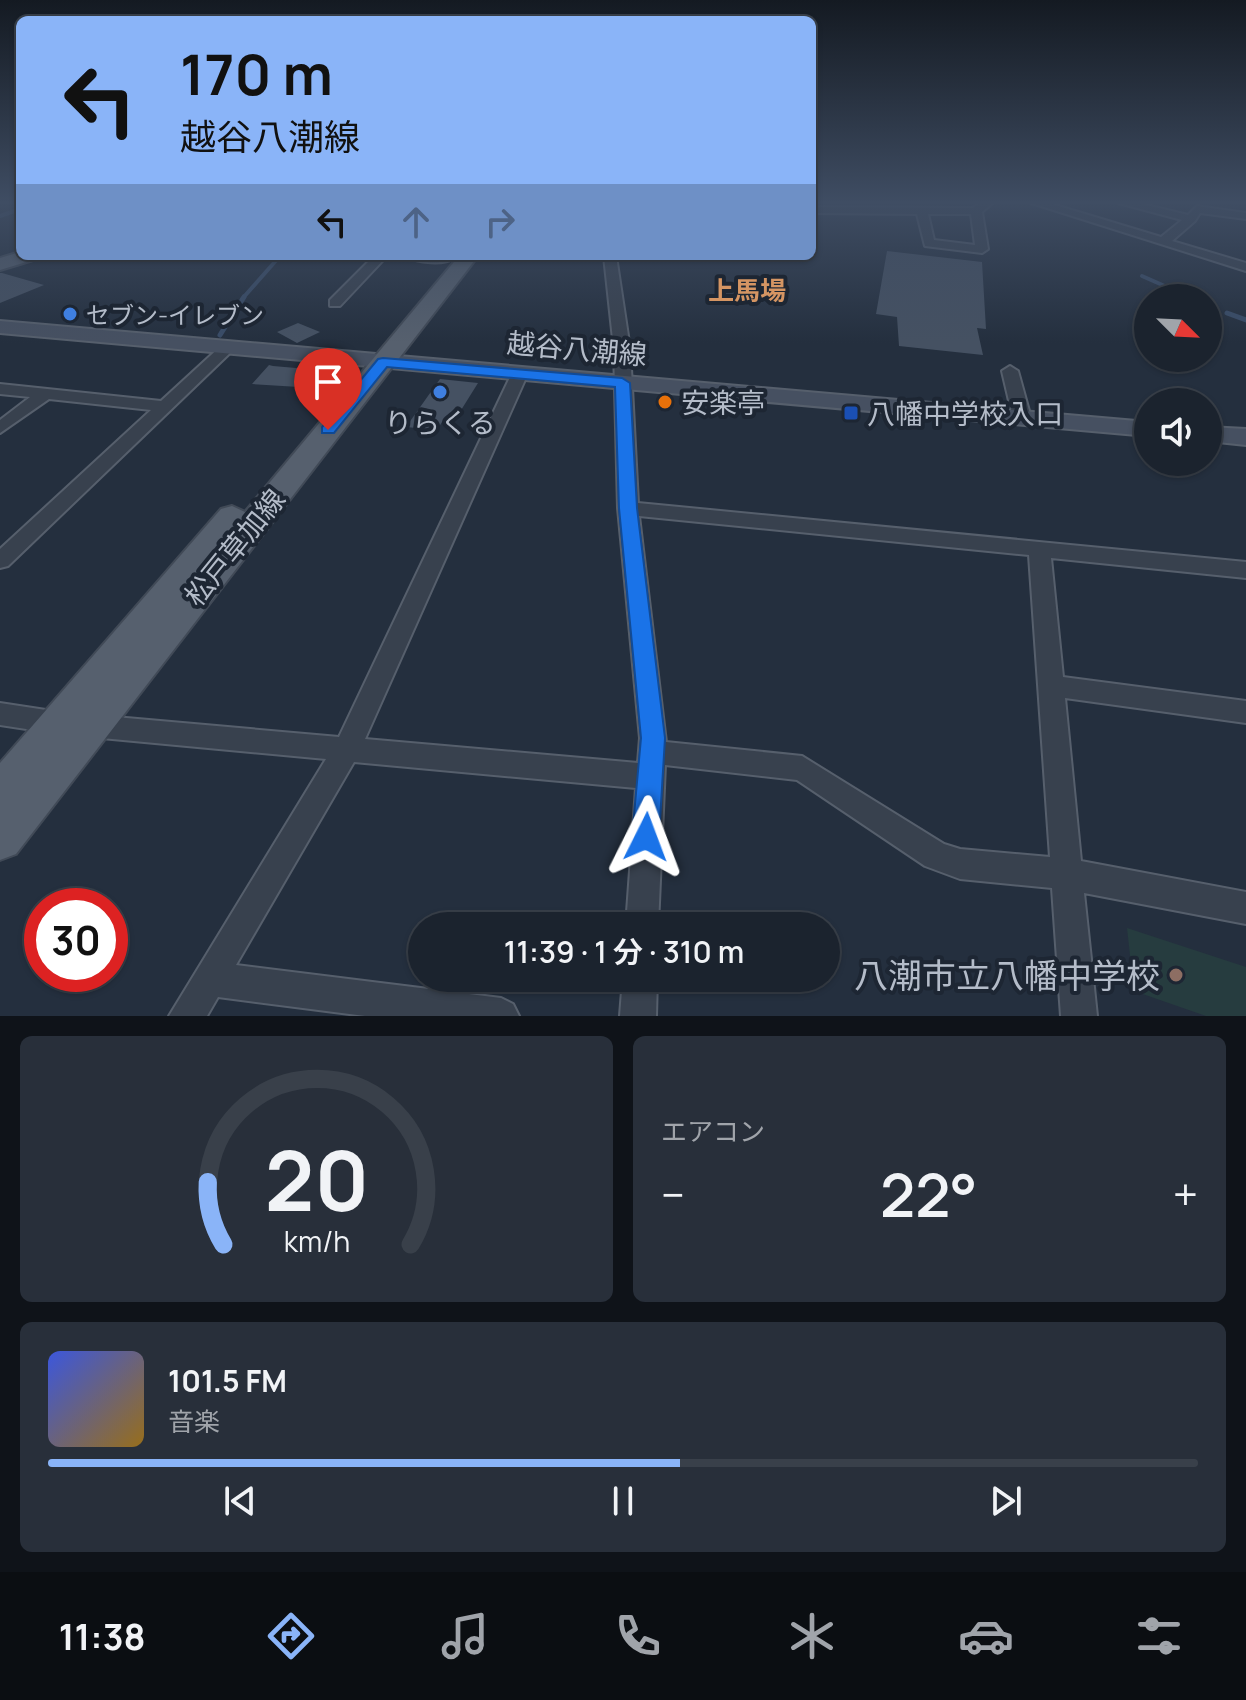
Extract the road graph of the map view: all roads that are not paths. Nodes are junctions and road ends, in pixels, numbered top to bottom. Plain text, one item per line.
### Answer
1 (1184, 248) edge
2 (377, 260) edge
3 (454, 260) edge
4 (611, 260) edge
5 (1246, 267) edge
6 (335, 303) dead end
7 (0, 327) edge
8 (227, 348) junction
9 (373, 361) junction
10 (1010, 371) dead end
11 (520, 373) junction
12 (622, 383) junction
13 (0, 389) edge
14 (46, 393) junction
15 (165, 406) junction
16 (1022, 418) junction
17 (0, 428) edge
18 (1134, 428) edge
19 (1222, 435) edge
20 (1246, 437) edge
21 (628, 508) junction
22 (1039, 547) junction
23 (0, 561) edge
24 (1246, 570) edge
25 (1051, 686) junction
26 (1246, 712) edge
27 (0, 714) edge
28 (75, 724) junction
29 (348, 747) junction
30 (650, 764) junction
31 (0, 794) edge
32 (0, 839) edge
33 (1066, 874) junction
34 (1246, 908) edge
35 (643, 912) edge
36 (210, 979) junction
37 (639, 992) edge
38 (442, 1012) edge
39 (187, 1016) edge
40 (501, 1016) edge
41 (638, 1016) edge
42 (1079, 1016) edge

1 - 5 street
2 - 6 street
3 - 9 main road, 松戸草加線
4 - 12 street
7 - 8 main road, 越谷八潮線
8 - 9 main road, 越谷八潮線
8 - 15 street
9 - 11 main road, 越谷八潮線
9 - 28 main road, 松戸草加線
10 - 16 street
11 - 12 main road, 越谷八潮線
11 - 29 street
12 - 16 main road, 越谷八潮線
12 - 21 street
13 - 14 street
14 - 15 street
14 - 17 street
15 - 23 street
16 - 18 main road, 越谷八潮線
19 - 20 main road
21 - 22 street
21 - 30 street
22 - 24 street
22 - 25 street
25 - 26 street
25 - 33 street
27 - 28 street
28 - 29 street
28 - 31 main road, 松戸草加線
28 - 32 main road, 松戸草加線
29 - 30 street
29 - 36 street
30 - 33 street
30 - 35 street
33 - 34 street
33 - 42 street
36 - 38 street
36 - 39 street
37 - 41 street
38 - 40 street

